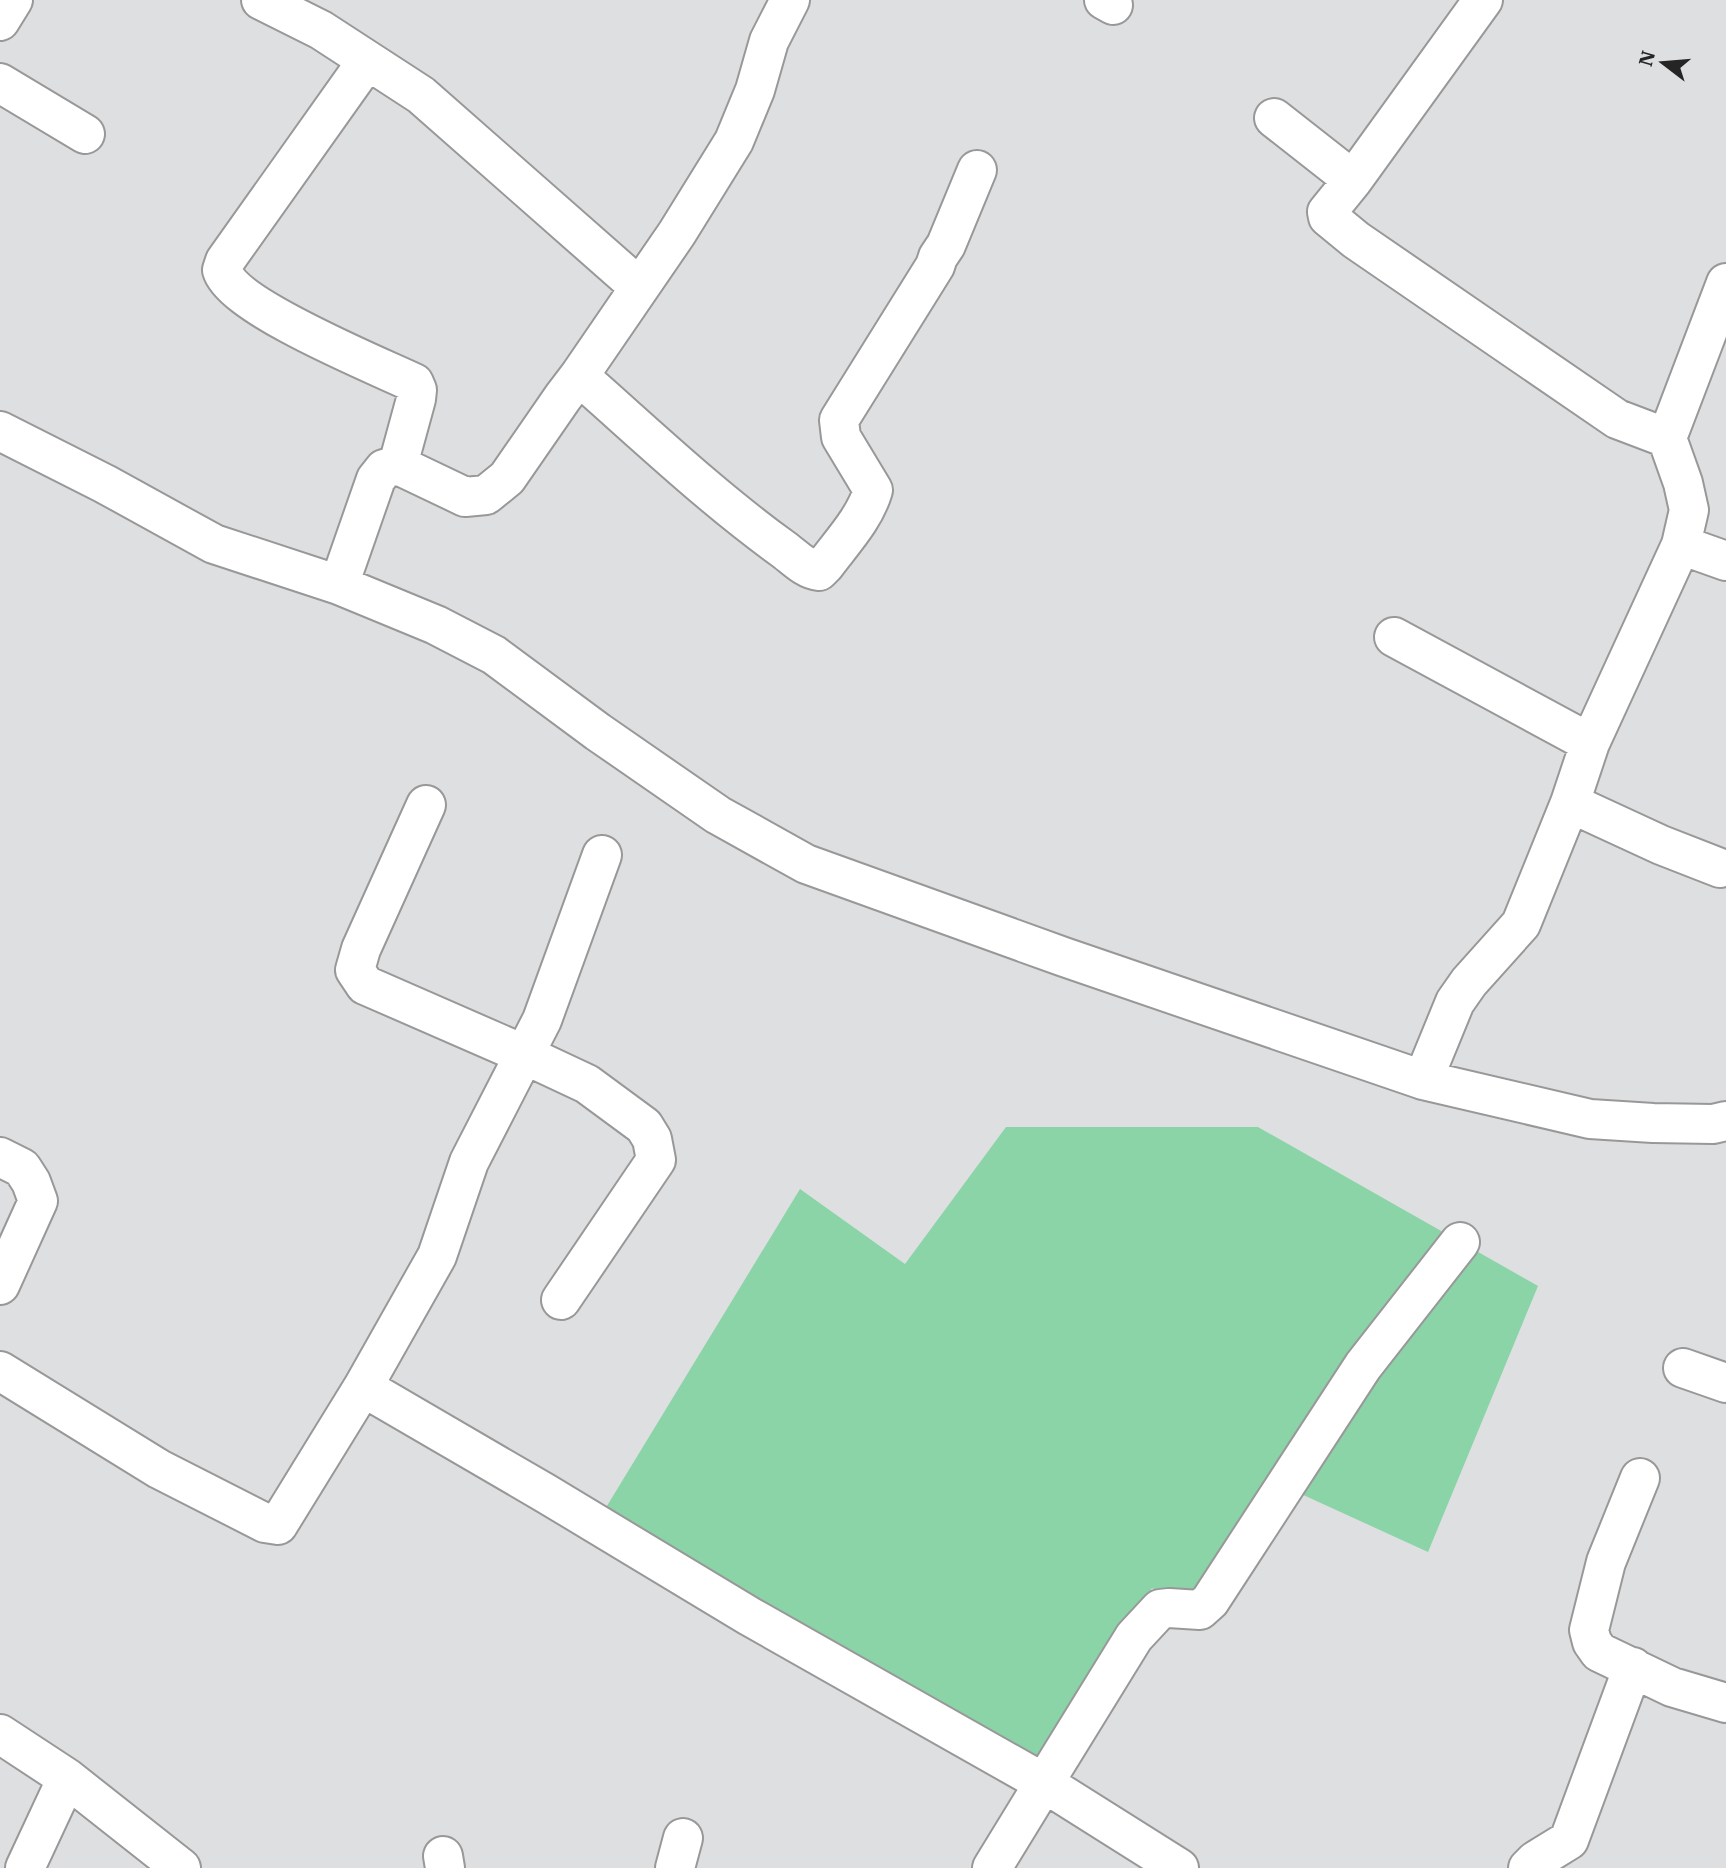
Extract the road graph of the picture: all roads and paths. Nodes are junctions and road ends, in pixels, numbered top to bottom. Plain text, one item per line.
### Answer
1 (13, 0) edge
2 (261, 0) edge
3 (790, 0) edge
4 (1483, 0) edge
5 (0, 21) edge
6 (367, 61) junction
7 (0, 83) edge
8 (1274, 118) dead end
9 (85, 134) dead end
10 (977, 170) dead end
11 (1353, 180) junction
12 (1726, 284) edge
13 (639, 287) junction
14 (1714, 346) edge
15 (579, 376) junction
16 (0, 431) edge
17 (1667, 438) junction
18 (398, 465) junction
19 (1681, 545) junction
20 (1726, 561) edge
21 (339, 584) junction
22 (1394, 638) dead end
23 (1590, 743) junction
24 (1570, 803) junction
25 (426, 806) dead end
26 (601, 855) dead end
27 (1720, 868) dead end
28 (523, 1054) junction
29 (1423, 1080) junction
30 (1726, 1121) edge
31 (0, 1157) edge
32 (1460, 1242) dead end
33 (0, 1285) edge
34 (561, 1300) dead end
35 (1683, 1368) dead end
36 (0, 1371) edge
37 (1726, 1383) edge
38 (363, 1387) junction
39 (1640, 1478) dead end
40 (1633, 1667) junction
41 (1726, 1703) edge
42 (0, 1734) edge
43 (67, 1778) junction
44 (1044, 1783) junction
45 (25, 1868) edge
46 (181, 1868) edge
47 (992, 1868) edge
48 (1179, 1868) edge
49 (1528, 1868) edge

1 - 5 street
2 - 6 street
3 - 13 street
4 - 11 street
6 - 13 street
6 - 18 street
7 - 9 street
8 - 11 street
10 - 15 street
11 - 17 street
12 - 14 street
13 - 15 street
14 - 17 street
15 - 18 street
16 - 21 street
17 - 19 street
18 - 21 street
19 - 20 street
19 - 23 street
21 - 29 street
22 - 23 street
23 - 24 street
24 - 27 street
24 - 29 street
25 - 28 street
26 - 28 street
28 - 34 street
28 - 38 street
29 - 30 street
31 - 33 street
32 - 44 street
35 - 37 street
36 - 38 street
38 - 44 street
39 - 40 street
40 - 41 street
40 - 49 street
42 - 43 street
43 - 45 street
43 - 46 street
44 - 47 street
44 - 48 street

